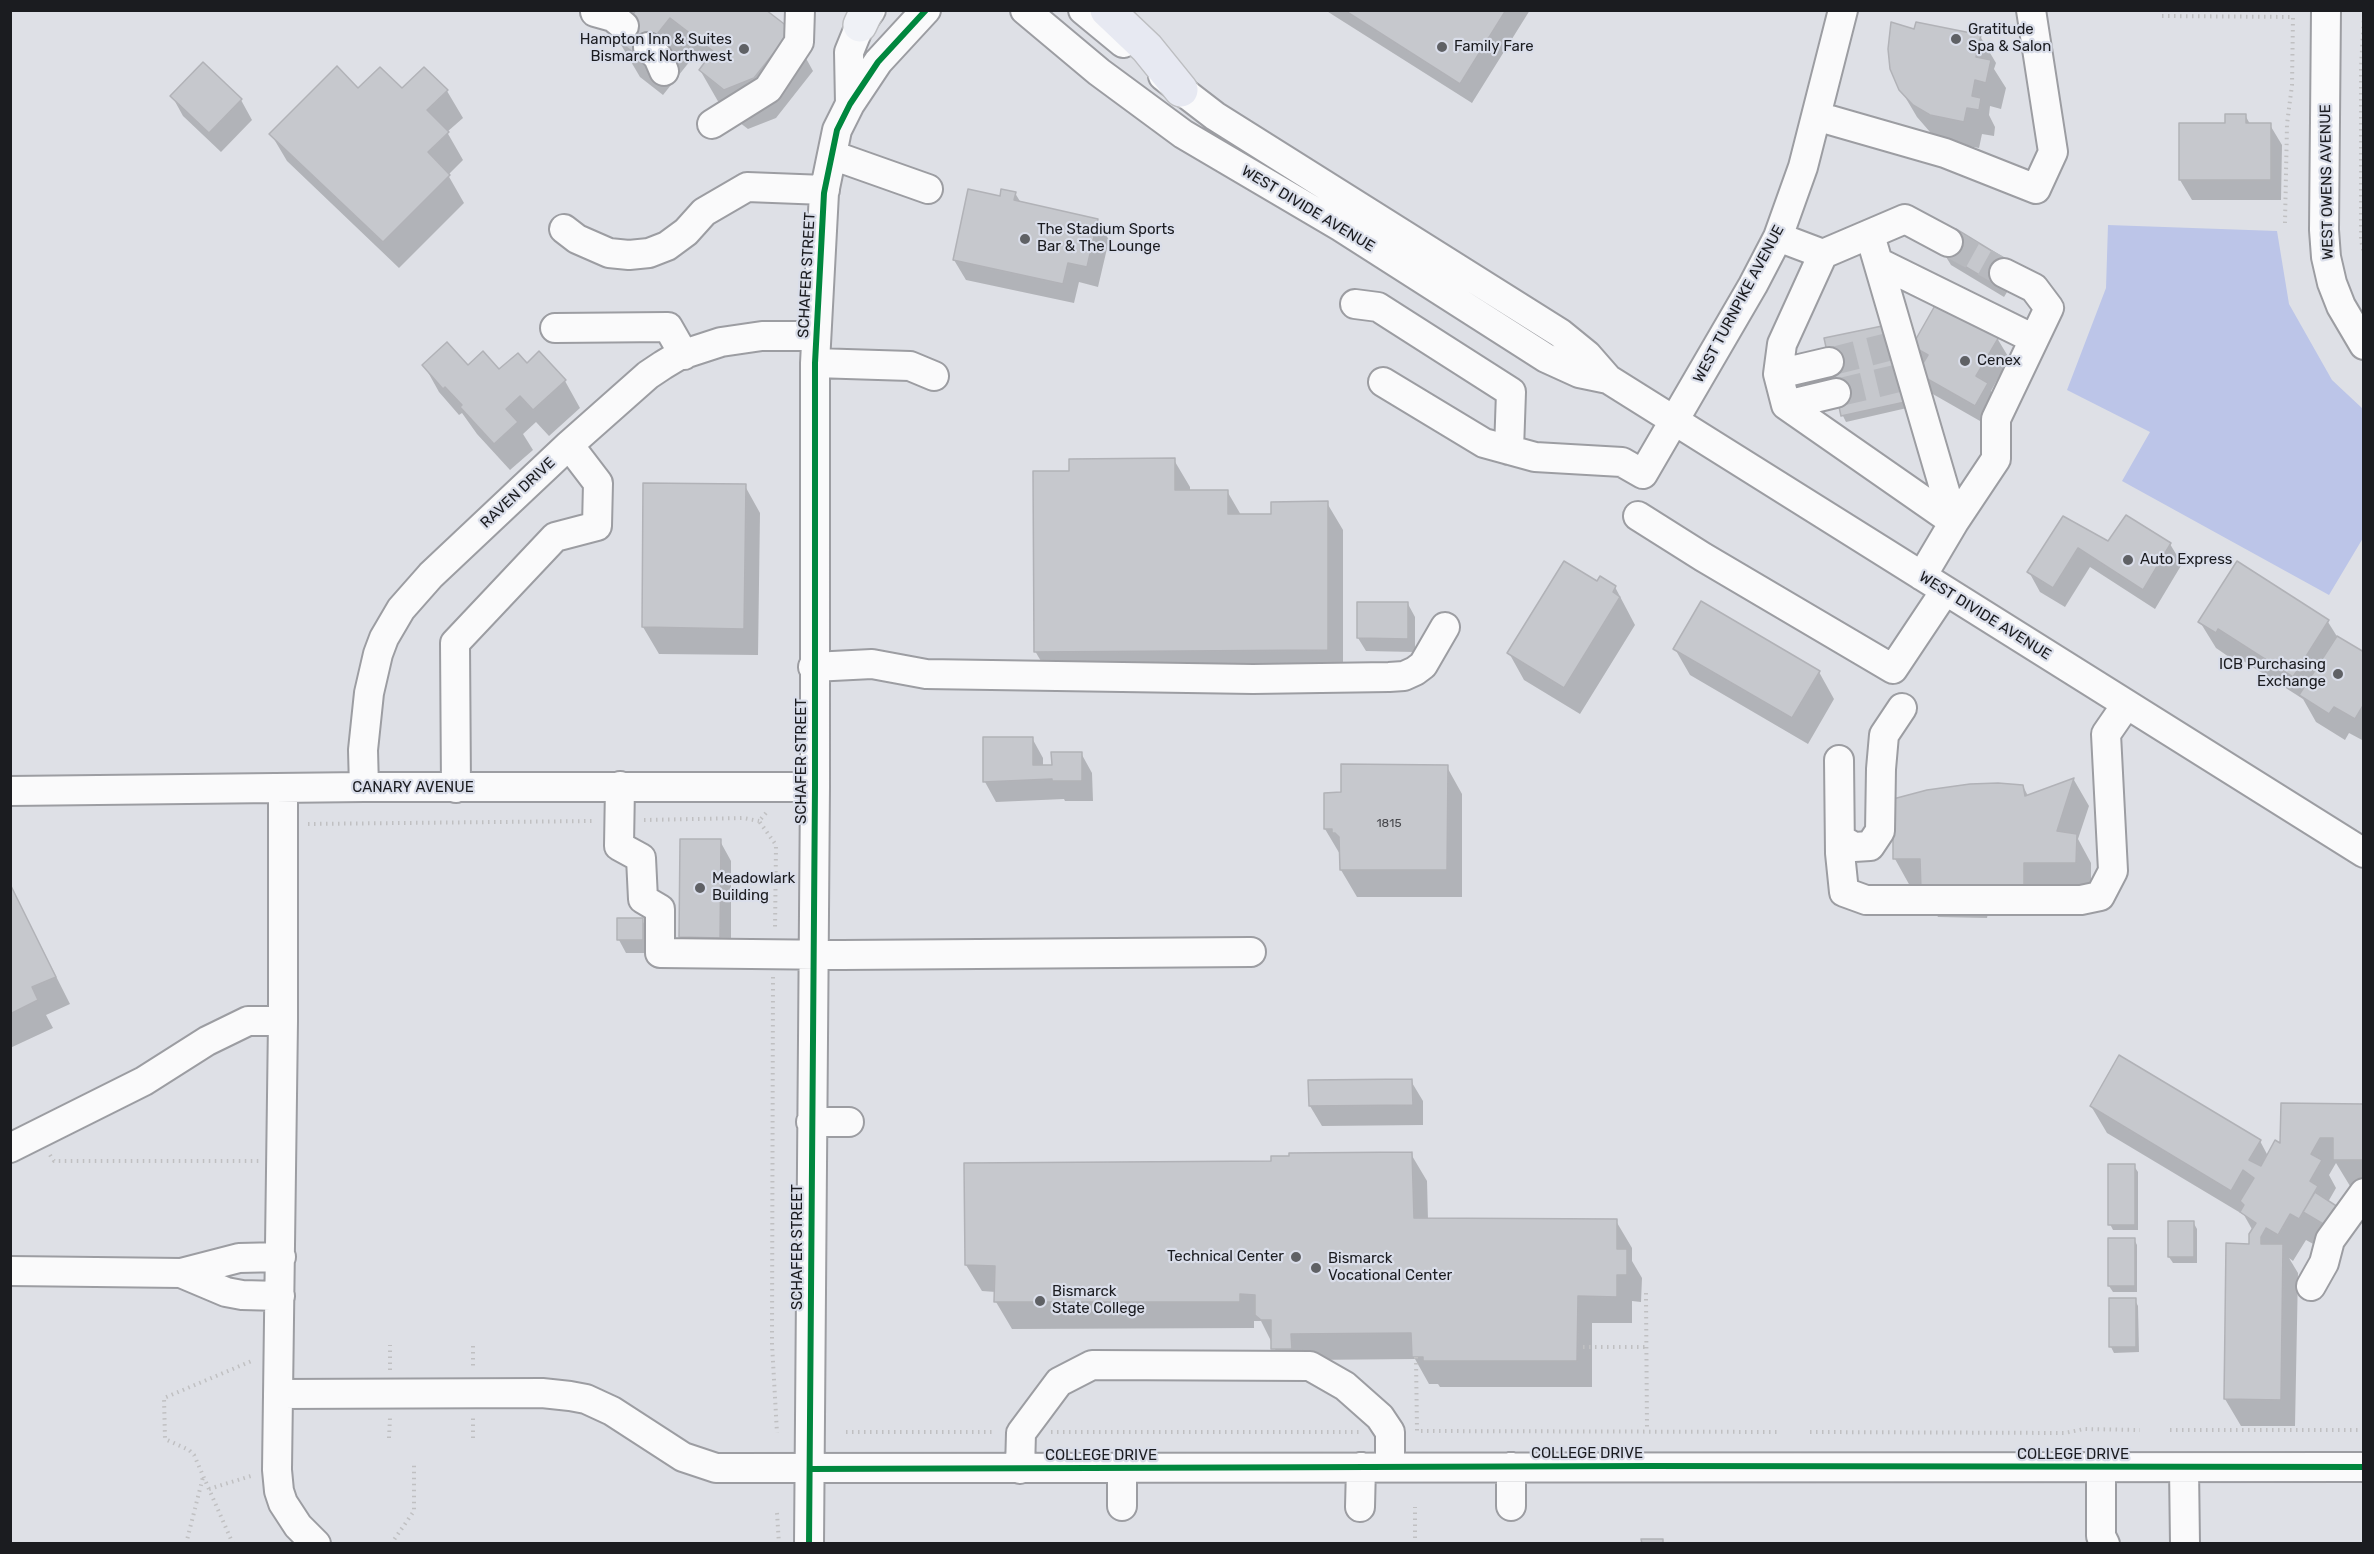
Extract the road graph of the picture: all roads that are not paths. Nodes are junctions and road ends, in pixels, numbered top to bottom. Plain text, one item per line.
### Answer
1 (800, 10) edge
2 (926, 10) edge
3 (1025, 10) edge
4 (1083, 10) edge
5 (1107, 10) edge
6 (1843, 10) edge
7 (2031, 10) edge
8 (2326, 10) edge
9 (595, 12) edge
10 (866, 15) edge
11 (624, 26) dead end
12 (648, 46) dead end
13 (664, 71) dead end
14 (1180, 90) junction
15 (850, 104) junction
16 (1816, 116) junction
17 (712, 124) dead end
18 (832, 155) junction
19 (928, 189) dead end
20 (825, 190) junction
21 (564, 229) dead end
22 (1778, 237) junction
23 (1948, 242) tunnel mouth
24 (1874, 248) junction
25 (1823, 254) junction
26 (2004, 273) tunnel mouth
27 (1355, 304) dead end
28 (555, 328) dead end
29 (2034, 339) junction
30 (2364, 345) edge
31 (815, 350) junction
32 (684, 355) junction
33 (1829, 362) tunnel mouth
34 (1778, 374) junction
35 (934, 376) dead end
36 (1608, 379) junction
37 (1383, 382) dead end
38 (1836, 393) tunnel mouth
39 (1786, 405) junction
40 (1675, 420) junction
41 (569, 445) junction
42 (1509, 450) junction
43 (1638, 516) dead end
44 (1954, 522) junction
45 (1933, 584) junction
46 (1445, 627) dead end
47 (813, 667) junction
48 (2126, 705) junction
49 (1902, 708) dead end
50 (1839, 759) dead end
51 (620, 786) junction
52 (364, 787) junction
53 (814, 787) junction
54 (456, 788) junction
55 (283, 789) junction
56 (10, 791) edge
57 (1840, 839) junction
58 (2364, 853) edge
59 (1251, 952) dead end
60 (813, 956) junction
61 (283, 1021) junction
62 (811, 1122) junction
63 (849, 1122) dead end
64 (10, 1148) edge
65 (2364, 1192) edge
66 (281, 1257) junction
67 (10, 1271) edge
68 (181, 1273) junction
69 (2310, 1286) dead end
70 (280, 1296) junction
71 (279, 1394) junction
72 (1361, 1467) junction
73 (1390, 1467) junction
74 (1511, 1467) junction
75 (2101, 1467) junction
76 (2364, 1467) edge
77 (2184, 1468) junction
78 (810, 1469) junction
79 (1020, 1469) junction
80 (1122, 1469) junction
81 (1122, 1506) dead end
82 (1512, 1506) dead end
83 (1360, 1507) dead end
84 (316, 1544) edge
85 (809, 1544) edge
86 (2105, 1544) edge
87 (2185, 1544) edge

1 - 17 street
2 - 15 street, SCHAFER STREET
3 - 36 street, WEST DIVIDE AVENUE
4 - 14 street, WEST DIVIDE AVENUE
5 - 14 highway
6 - 16 street, WEST TURNPIKE AVENUE
7 - 16 street
8 - 30 street, WEST OWENS AVENUE
9 - 11 street
10 - 15 street, SCHAFER STREET
12 - 13 street
14 - 36 street, WEST DIVIDE AVENUE
15 - 18 street, SCHAFER STREET
16 - 22 street, WEST TURNPIKE AVENUE
18 - 19 street
18 - 20 street, SCHAFER STREET
20 - 21 street
20 - 31 street, SCHAFER STREET
22 - 25 street
22 - 40 street, WEST TURNPIKE AVENUE
23 - 24 street
24 - 25 street
24 - 29 street
24 - 44 street
25 - 34 street
26 - 29 street
27 - 42 street
28 - 32 street
29 - 44 street
31 - 32 street, RAVEN DRIVE
31 - 35 street, RAVEN DRIVE
31 - 47 street, SCHAFER STREET
32 - 41 street, RAVEN DRIVE
33 - 34 street
34 - 39 street
36 - 40 street, WEST DIVIDE AVENUE
37 - 42 street
38 - 39 street
39 - 44 street
40 - 42 street, WEST TURNPIKE AVENUE
40 - 45 street, WEST DIVIDE AVENUE
41 - 52 street, RAVEN DRIVE
41 - 54 street
43 - 45 street
44 - 45 street
45 - 48 street, WEST DIVIDE AVENUE
46 - 47 street
47 - 53 street, SCHAFER STREET
48 - 57 street
48 - 58 street, WEST DIVIDE AVENUE
49 - 57 street
50 - 57 street
51 - 53 street, CANARY AVENUE
51 - 54 street, CANARY AVENUE
51 - 60 street
52 - 54 street, CANARY AVENUE
52 - 55 street, CANARY AVENUE
53 - 60 street, SCHAFER STREET
55 - 56 street, CANARY AVENUE
55 - 61 street
59 - 60 street
60 - 62 street, SCHAFER STREET
61 - 64 street
61 - 66 street
62 - 63 street
62 - 78 street, SCHAFER STREET
65 - 69 street
66 - 68 street
66 - 70 street
67 - 68 street
68 - 70 street
70 - 71 street
71 - 78 street, COLLEGE DRIVE
71 - 84 street
72 - 73 street, COLLEGE DRIVE
72 - 80 street, COLLEGE DRIVE
72 - 83 street
73 - 74 street, COLLEGE DRIVE
73 - 79 street
74 - 75 street, COLLEGE DRIVE
74 - 82 street
75 - 77 street, COLLEGE DRIVE
75 - 86 street
76 - 77 street, COLLEGE DRIVE
77 - 87 street
78 - 79 street, COLLEGE DRIVE
78 - 85 street, SCHAFER STREET
79 - 80 street, COLLEGE DRIVE
80 - 81 street

